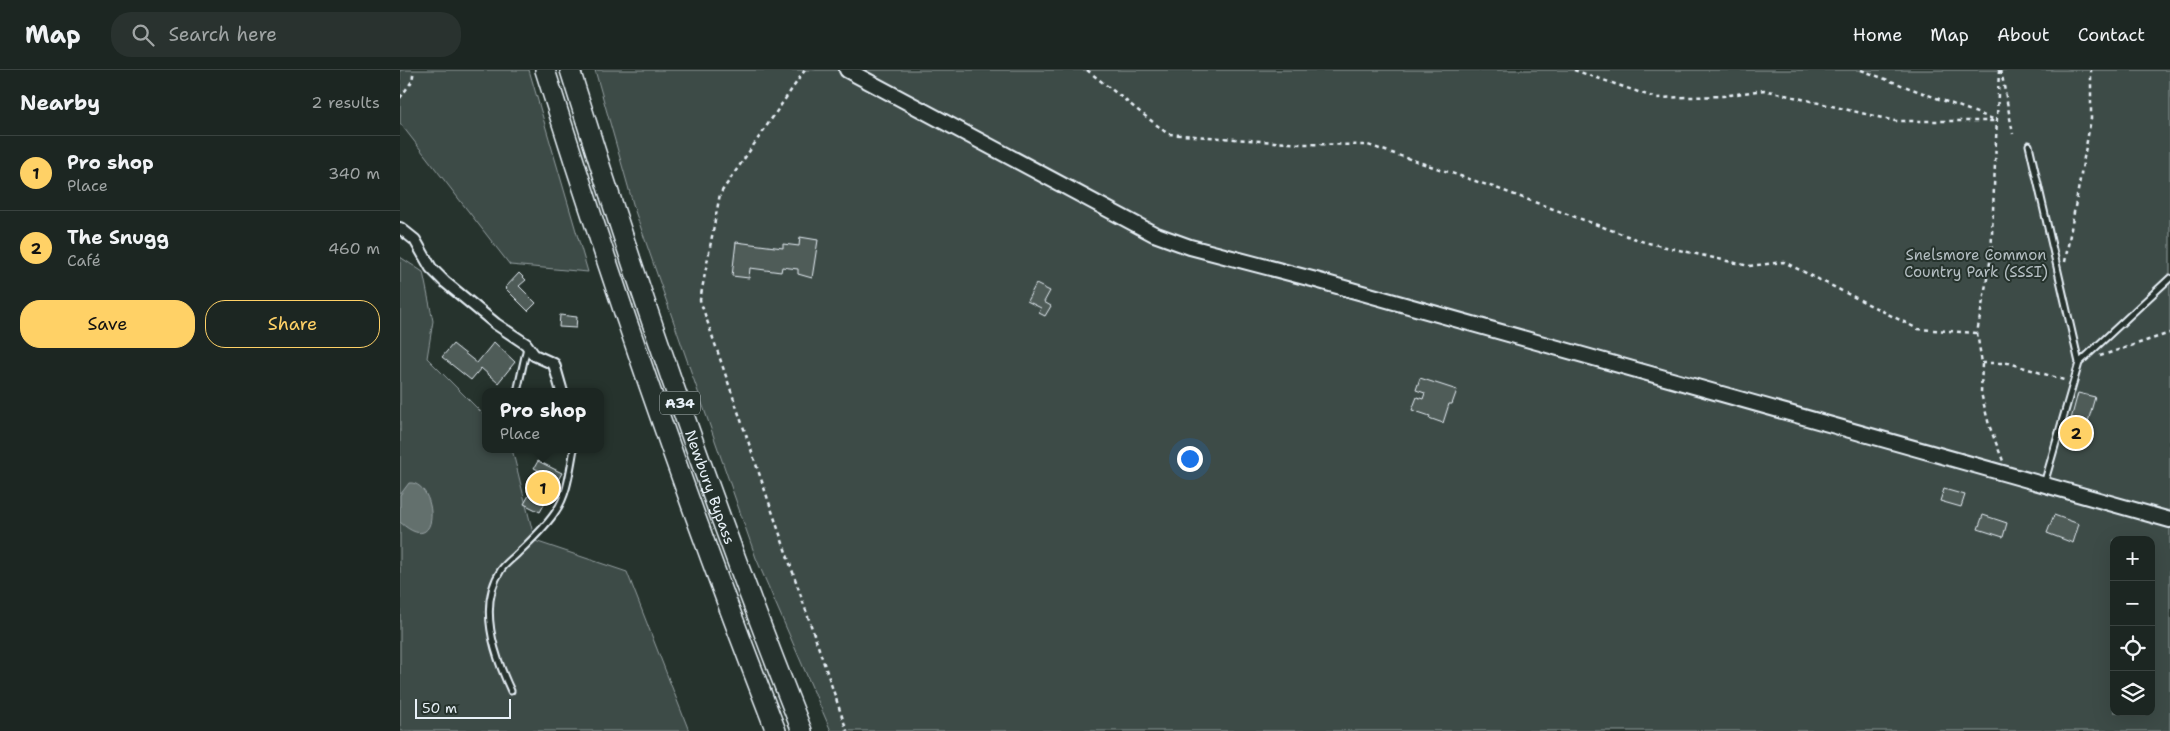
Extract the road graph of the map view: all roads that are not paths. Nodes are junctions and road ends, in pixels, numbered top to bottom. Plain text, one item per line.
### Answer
1 (545, 70) edge
2 (570, 70) edge
3 (846, 70) edge
4 (2029, 145) dead end
5 (400, 228) edge
6 (2170, 278) edge
7 (528, 347) junction
8 (2079, 363) junction
9 (518, 388) edge
10 (561, 388) edge
11 (573, 453) edge
12 (2044, 485) junction
13 (2170, 520) edge
14 (511, 691) dead end
15 (776, 731) edge
16 (802, 731) edge

1 - 15 highway, Newbury Bypass / A34
2 - 16 highway, Newbury Bypass / A34
3 - 12 main road
4 - 8 lane
5 - 7 street
6 - 8 lane
7 - 9 lane
7 - 10 street
8 - 12 lane
11 - 14 lane
12 - 13 main road

